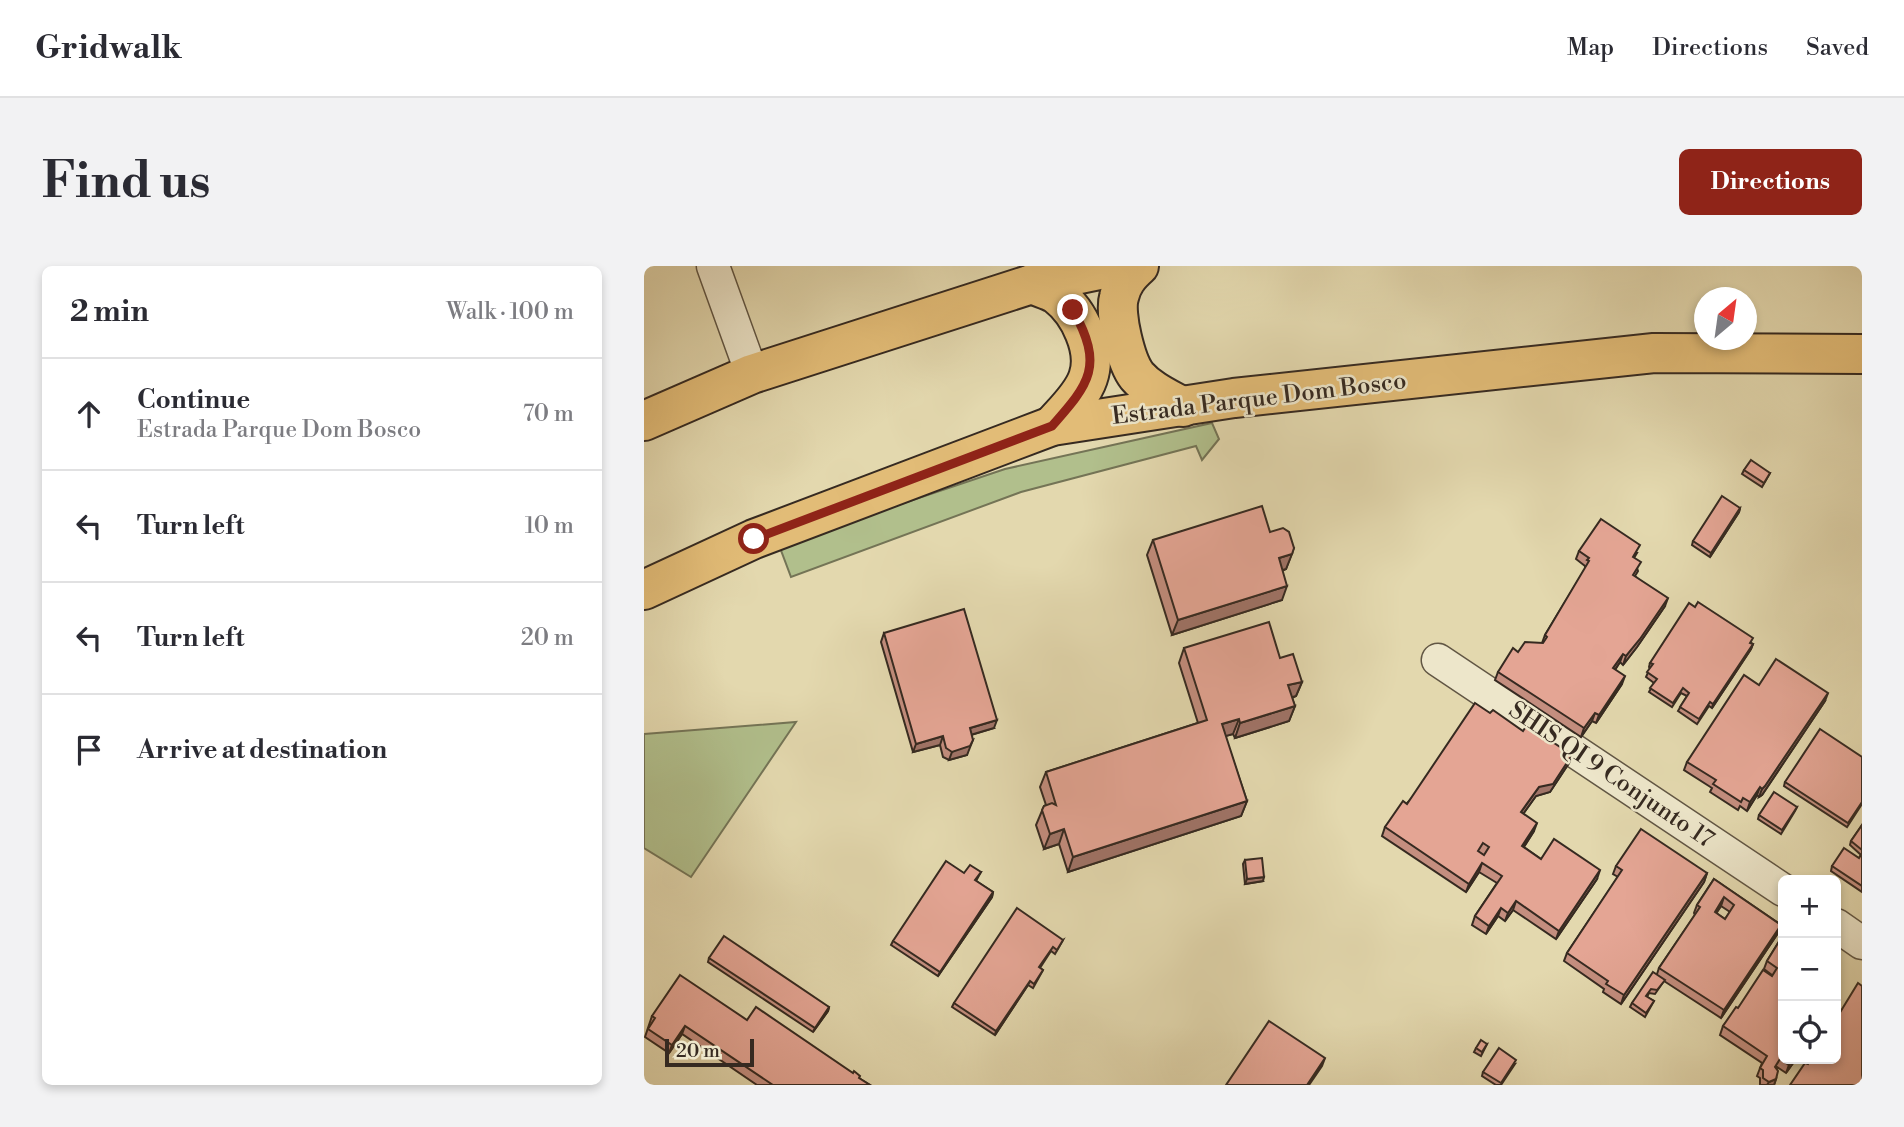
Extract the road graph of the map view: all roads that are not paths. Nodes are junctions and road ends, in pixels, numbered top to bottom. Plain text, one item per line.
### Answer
1 (713, 266) edge
2 (1119, 266) edge
3 (1139, 266) edge
4 (1032, 284) junction
5 (1862, 354) edge
6 (752, 374) junction
7 (1183, 407) junction
8 (644, 421) edge
9 (1052, 426) junction
10 (644, 590) edge
11 (1438, 660) dead end
12 (1778, 887) edge
13 (1841, 928) edge
14 (1862, 943) edge

1 - 6 street
2 - 4 main road
3 - 7 main road
4 - 6 main road
4 - 9 main road
5 - 7 main road, Estrada Parque Dom Bosco
6 - 8 main road
7 - 9 main road, Estrada Parque Dom Bosco
9 - 10 main road, Estrada Parque Dom Bosco
11 - 12 street, SHIS QI 9 Conjunto 17
13 - 14 street

